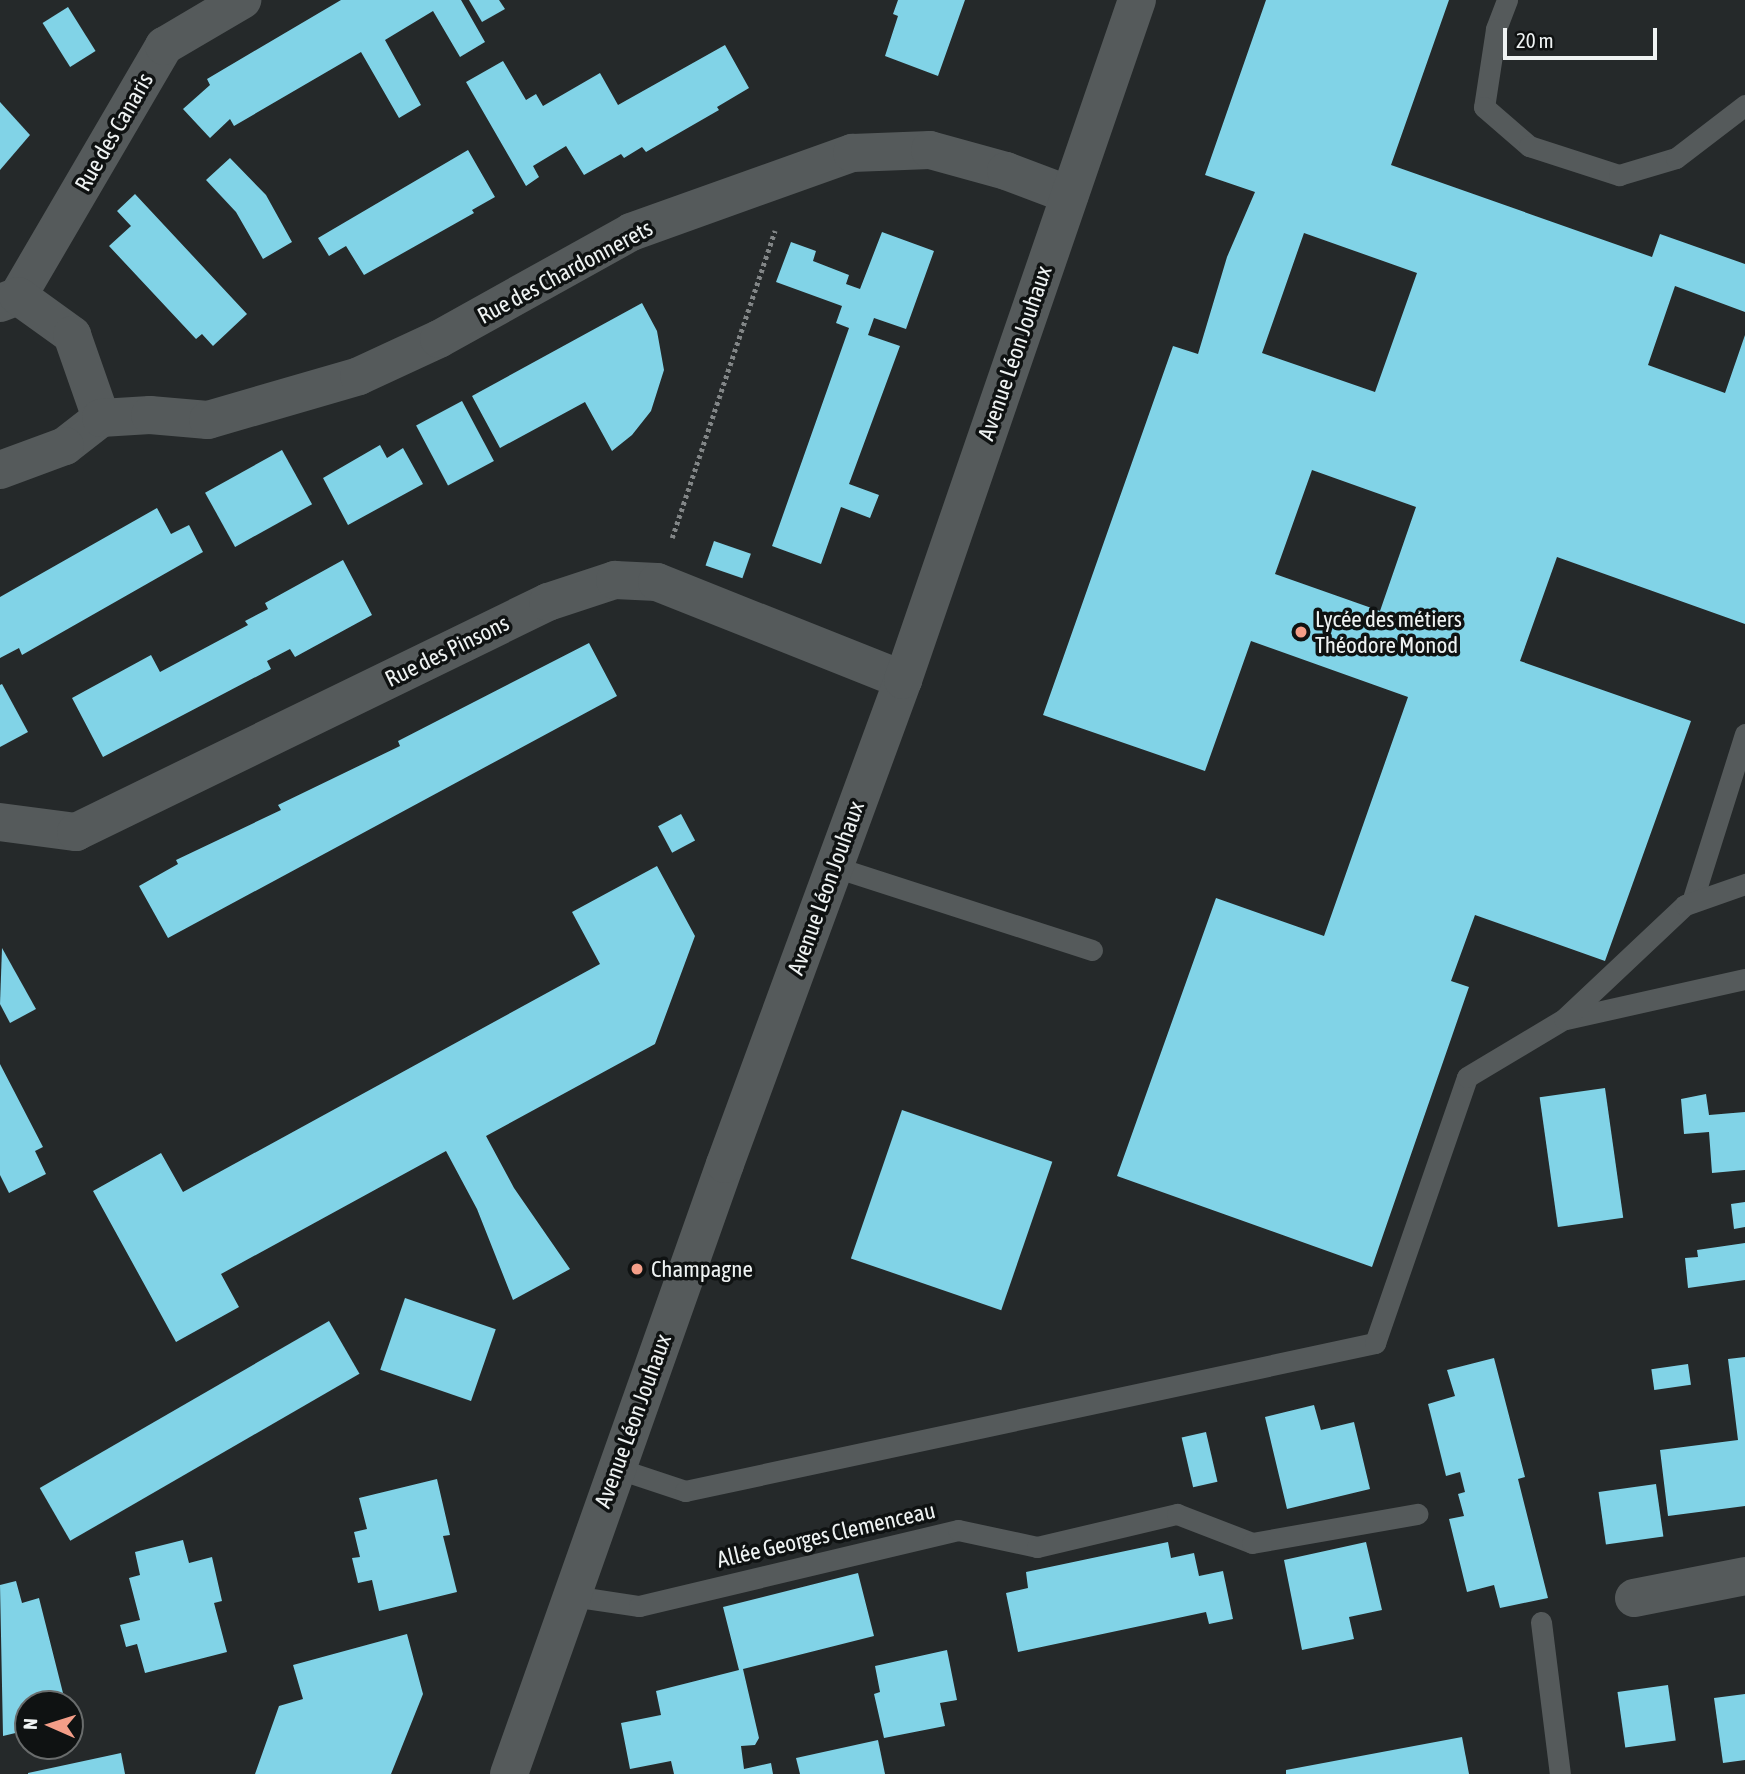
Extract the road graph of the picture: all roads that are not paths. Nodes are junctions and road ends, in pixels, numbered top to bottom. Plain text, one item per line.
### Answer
1 (242, 0) edge
2 (1137, 0) edge
3 (1507, 0) edge
4 (1745, 105) edge
5 (1070, 195) junction
6 (9, 300) edge
7 (101, 418) junction
8 (0, 470) edge
9 (903, 680) junction
10 (1744, 736) edge
11 (0, 822) edge
12 (835, 867) junction
13 (1745, 884) edge
14 (1692, 902) junction
15 (1092, 950) dead end
16 (1745, 979) edge
17 (1563, 1019) junction
18 (616, 1468) junction
19 (1417, 1514) dead end
20 (1745, 1576) edge
21 (572, 1596) junction
22 (1634, 1598) dead end
23 (1541, 1622) dead end
24 (509, 1774) edge
25 (1560, 1774) edge

1 - 6 street, Rue des Canaris
2 - 5 street, Avenue Léon Jouhaux
3 - 4 lane
5 - 7 street, Rue des Chardonnerets
5 - 9 street, Avenue Léon Jouhaux
6 - 7 street
7 - 8 street
9 - 11 street, Rue des Pinsons
9 - 12 street, Avenue Léon Jouhaux
10 - 14 lane
12 - 15 lane
12 - 18 street, Avenue Léon Jouhaux
13 - 14 lane
14 - 17 lane
16 - 17 lane
17 - 18 lane
18 - 21 street, Avenue Léon Jouhaux
19 - 21 lane, Allée Georges Clemenceau
20 - 22 street
21 - 24 street, Avenue Léon Jouhaux
23 - 25 lane

